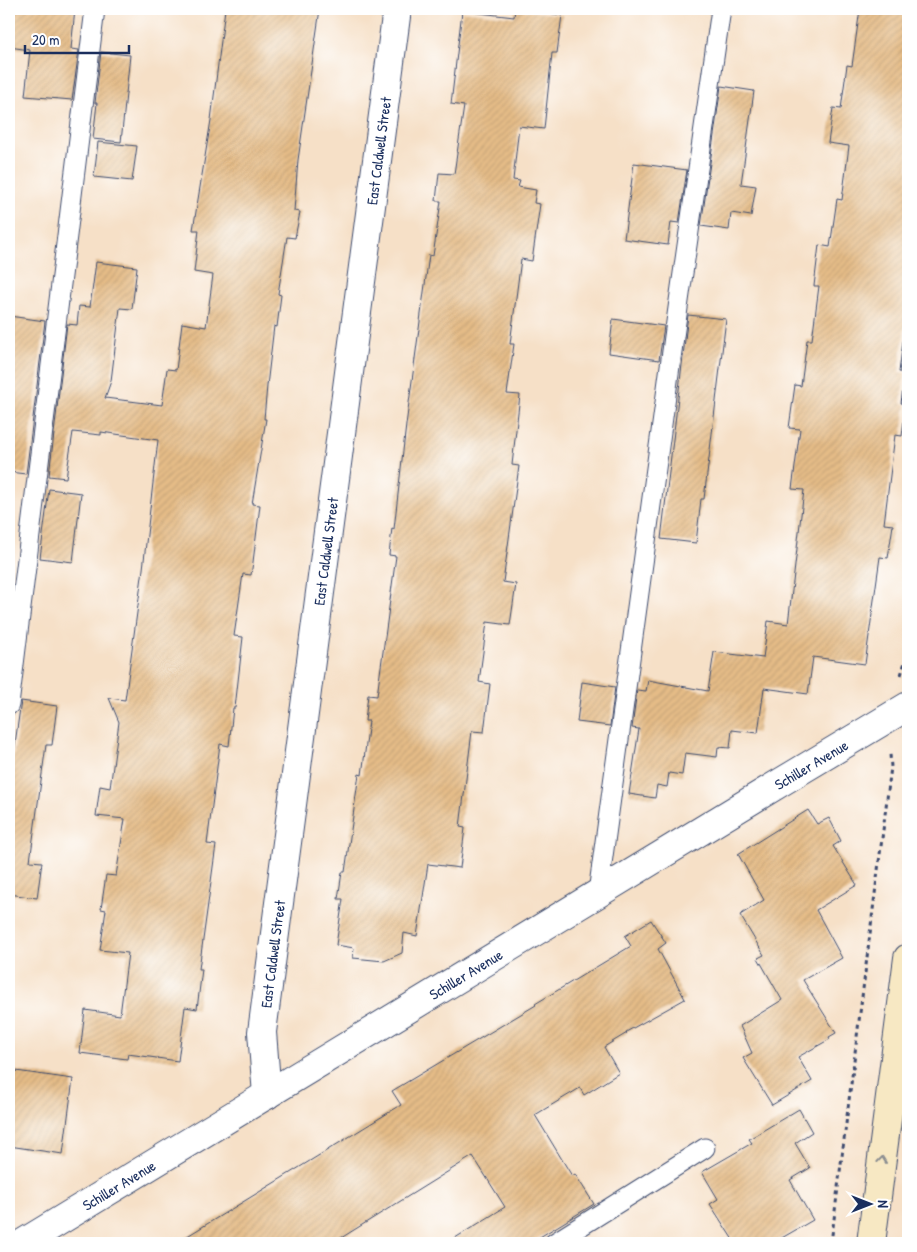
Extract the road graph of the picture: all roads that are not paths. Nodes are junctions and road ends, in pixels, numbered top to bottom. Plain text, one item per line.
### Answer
1 (95, 9) edge
2 (397, 9) edge
3 (721, 9) edge
4 (9, 705) edge
5 (898, 713) edge
6 (598, 893) junction
7 (908, 958) edge
8 (267, 1095) junction
9 (705, 1148) dead end
10 (23, 1243) edge
11 (554, 1243) edge
12 (871, 1243) edge

1 - 4 lane
2 - 8 street, East Caldwell Street
3 - 6 lane
5 - 6 street, Schiller Avenue
6 - 8 street, Schiller Avenue
12 -> 7 street
8 - 10 street, Schiller Avenue
9 - 11 lane

